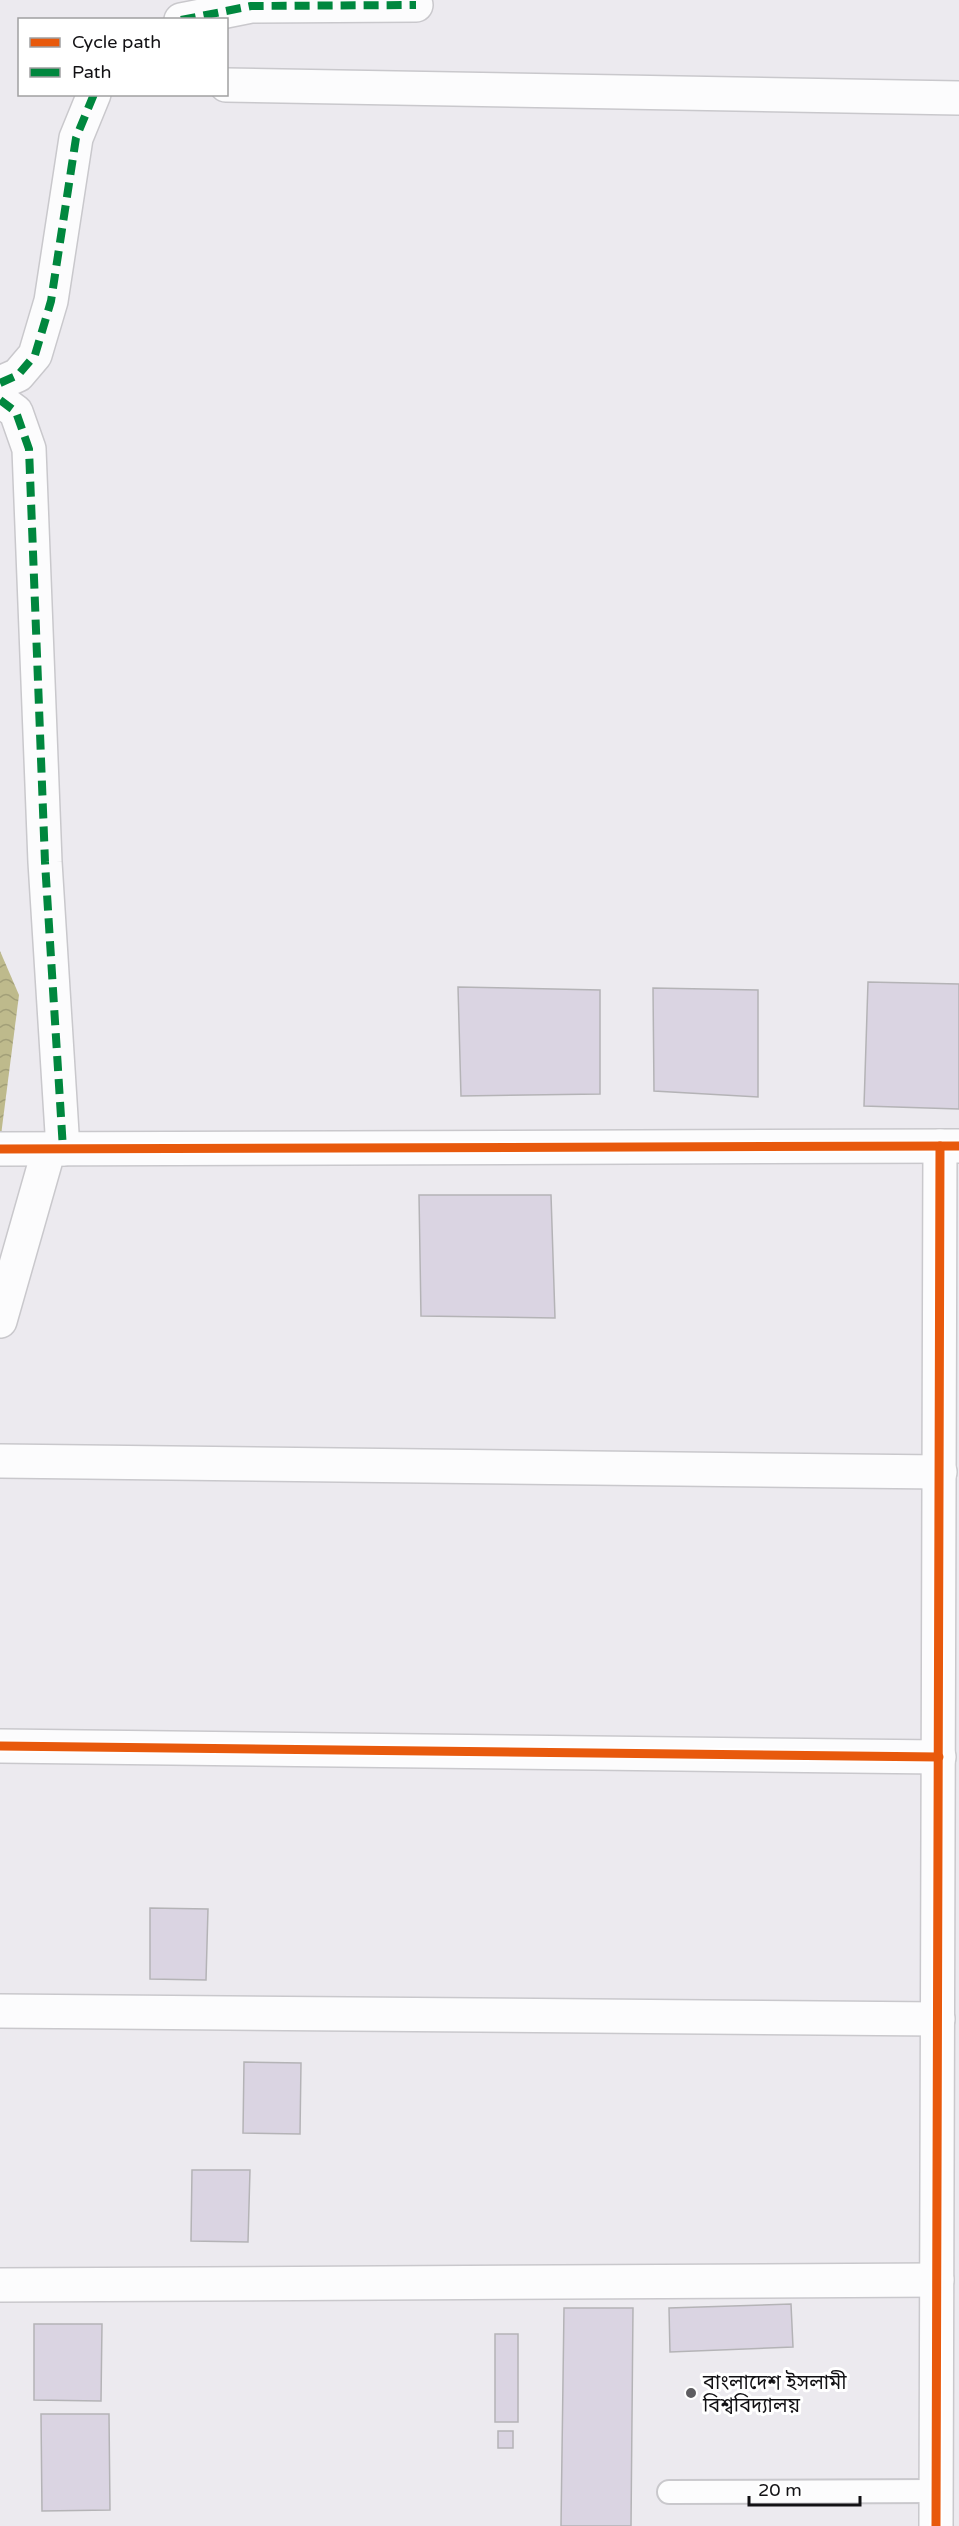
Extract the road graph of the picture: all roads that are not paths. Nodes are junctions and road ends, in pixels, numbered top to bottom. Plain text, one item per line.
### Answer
1 (416, 5) dead end
2 (191, 18) edge
3 (228, 85) edge
4 (93, 96) edge
5 (959, 98) edge
6 (0, 383) edge
7 (0, 400) edge
8 (950, 1146) edge
9 (0, 1149) edge
10 (48, 1149) junction
11 (0, 1321) edge
12 (0, 1461) edge
13 (940, 1472) junction
14 (0, 1746) edge
15 (939, 1757) junction
16 (0, 2011) edge
17 (938, 2019) junction
18 (937, 2280) junction
19 (0, 2285) edge
20 (936, 2491) junction
21 (669, 2492) dead end
22 (936, 2526) edge

1 - 2 street
3 - 5 street
4 - 6 street
7 - 10 street
8 - 10 street
8 - 13 street
9 - 10 street
10 - 11 street
12 - 13 street
13 - 15 street
14 - 15 street
15 - 17 street
16 - 17 street
17 - 18 street
18 - 19 street
18 - 20 street
20 - 21 lane
20 - 22 street

